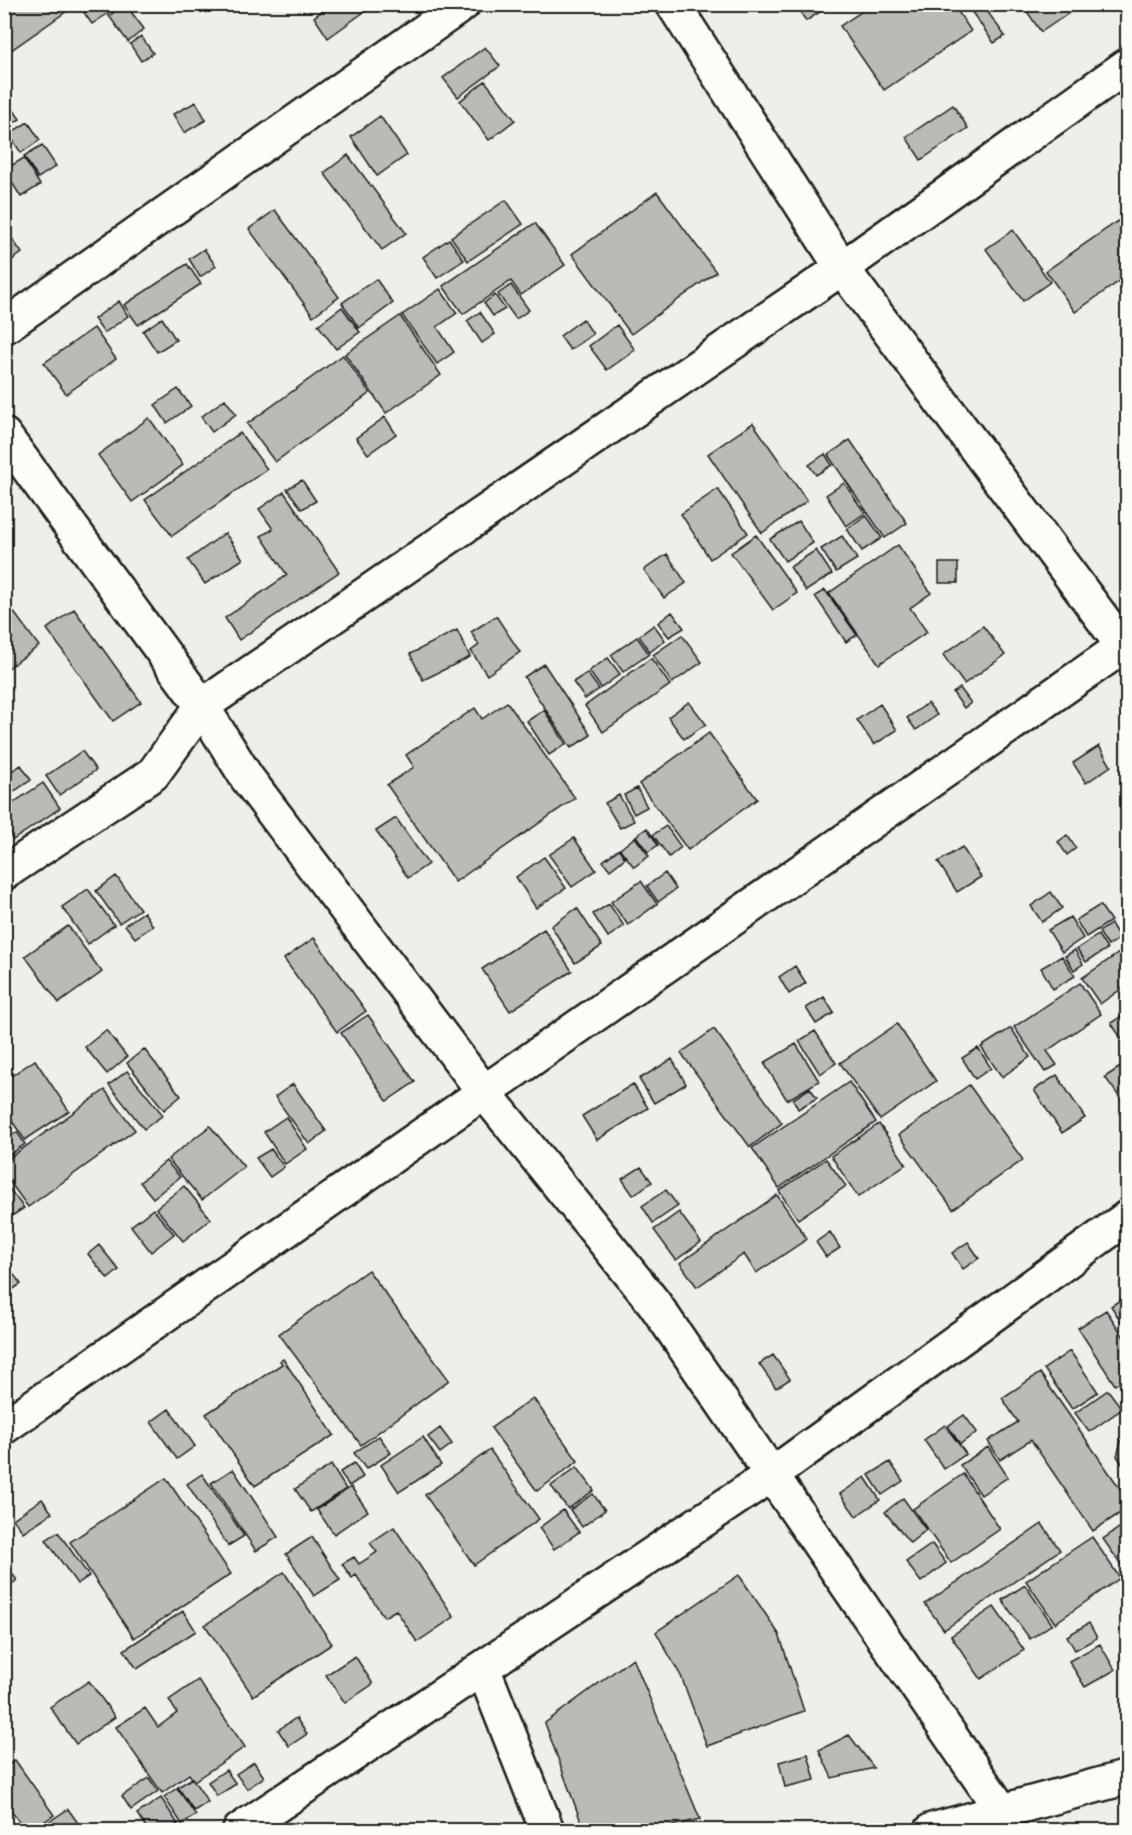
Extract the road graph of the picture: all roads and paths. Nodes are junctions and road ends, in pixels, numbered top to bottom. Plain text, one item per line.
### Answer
1 (464, 4) edge
2 (673, 4) edge
3 (1128, 65) edge
4 (842, 268) junction
5 (4, 327) edge
6 (4, 435) edge
7 (1126, 648) edge
8 (202, 706) junction
9 (4, 873) edge
10 (484, 1092) junction
11 (1128, 1217) edge
12 (4, 1427) edge
13 (771, 1475) junction
14 (483, 1668) junction
15 (1128, 1777) edge
16 (1002, 1810) junction
17 (240, 1830) edge
18 (547, 1830) edge
19 (932, 1830) edge

1 - 5 street
2 - 4 street
3 - 4 street
4 - 7 street
4 - 8 street
6 - 8 street
7 - 10 street
8 - 9 street
8 - 10 street
10 - 12 street
10 - 13 street
11 - 13 street
13 - 14 street
13 - 16 street
14 - 17 street
14 - 18 street
15 - 16 street
16 - 19 street

